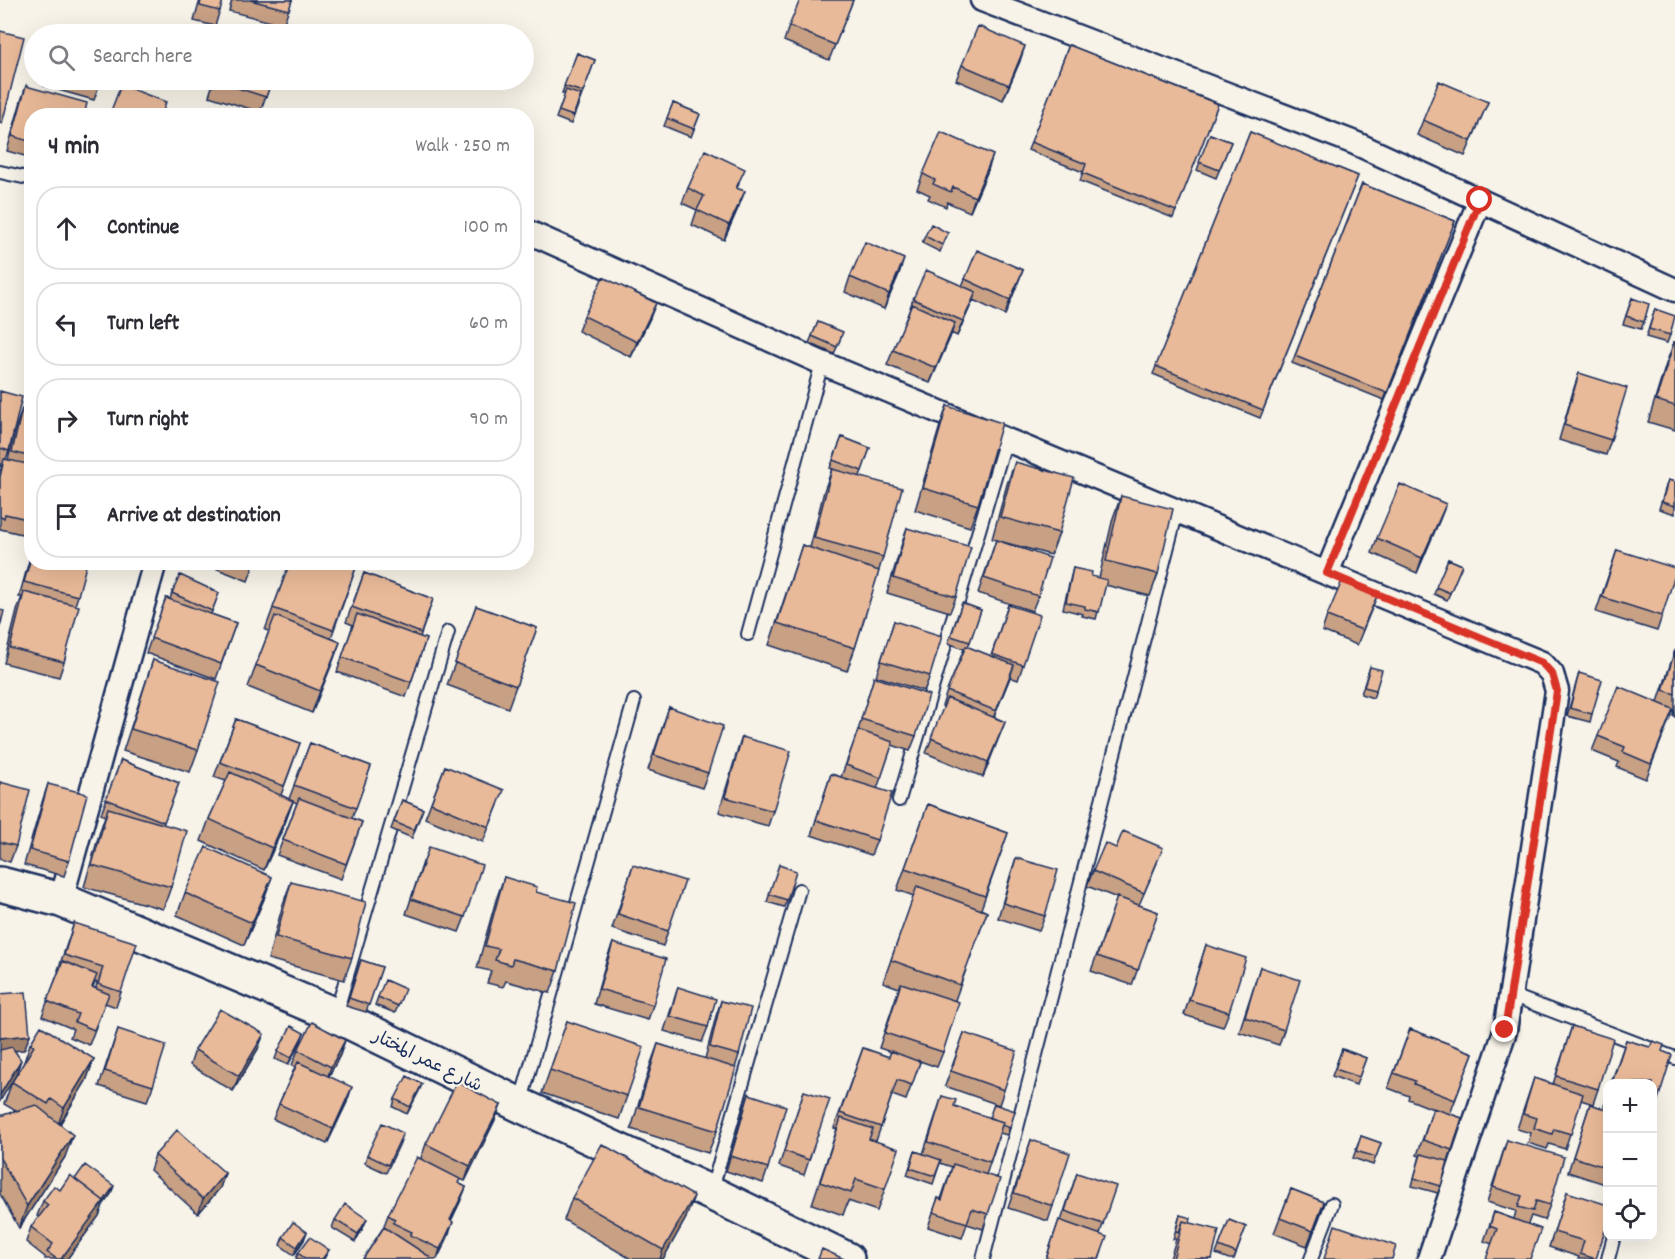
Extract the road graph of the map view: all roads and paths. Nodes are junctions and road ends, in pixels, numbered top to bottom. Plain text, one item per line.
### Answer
1 (982, 0) edge
2 (0, 172) edge
3 (24, 177) edge
4 (1480, 200) junction
5 (534, 235) edge
6 (1675, 290) edge
7 (822, 363) junction
8 (1006, 439) junction
9 (1177, 511) junction
10 (153, 570) edge
11 (1327, 573) junction
12 (448, 632) dead end
13 (748, 634) dead end
14 (634, 701) dead end
15 (899, 800) dead end
16 (0, 884) edge
17 (798, 890) dead end
18 (62, 900) junction
19 (1510, 995) junction
20 (335, 1015) junction
21 (1675, 1058) edge
22 (520, 1105) junction
23 (711, 1193) junction
24 (1332, 1204) dead end
25 (1613, 1241) edge
26 (847, 1259) edge
27 (983, 1259) edge
28 (1311, 1259) edge
29 (1429, 1259) edge
30 (1608, 1259) edge

1 - 4 street
2 - 3 lane
4 - 6 street
4 - 11 street
5 - 7 street
7 - 8 street
7 - 13 lane
8 - 9 street
8 - 15 lane
9 - 11 street
9 - 27 lane
10 - 18 street
11 - 19 street
12 - 20 lane
14 - 22 lane
16 - 18 street, شارع عمر المختار
17 - 23 lane
18 - 20 street, شارع عمر المختار
19 - 21 lane
19 - 29 street
20 - 22 street, شارع عمر المختار
22 - 23 street, شارع عمر المختار
23 - 26 street, شارع عمر المختار
24 - 28 lane
25 - 30 lane

